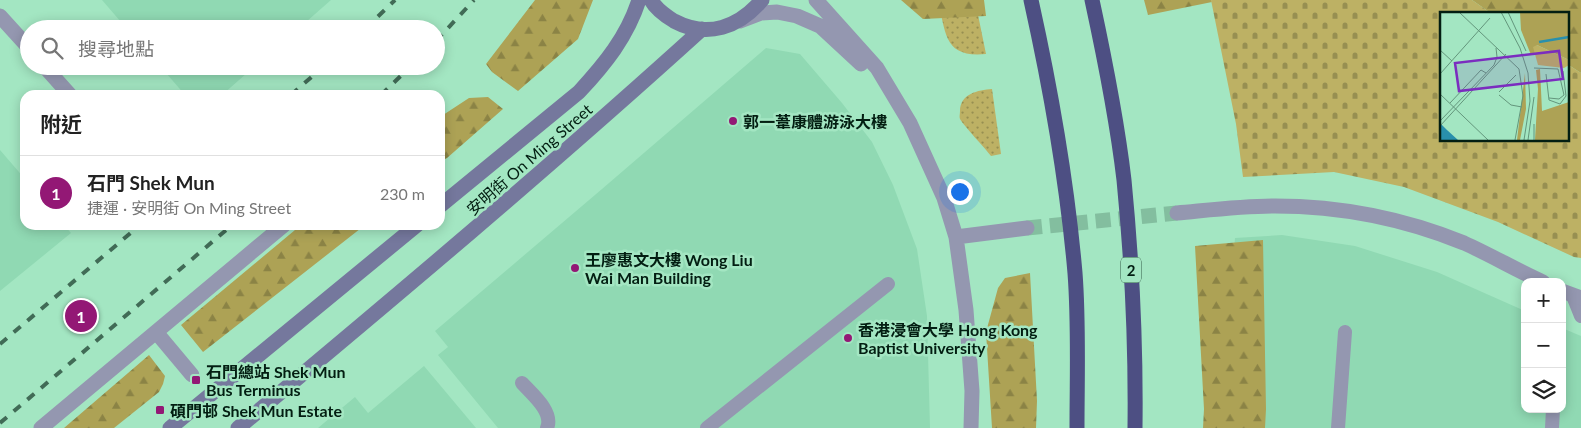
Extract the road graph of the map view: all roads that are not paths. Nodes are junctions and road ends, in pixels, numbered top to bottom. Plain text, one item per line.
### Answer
1 (640, 0) edge
2 (651, 0) edge
3 (762, 0) edge
4 (816, 0) edge
5 (1031, 0) edge
6 (1092, 0) edge
7 (0, 16) edge
8 (737, 22) junction
9 (702, 29) junction
10 (20, 38) edge
11 (52, 75) edge
12 (66, 90) edge
13 (910, 123) junction
14 (445, 199) edge
15 (1177, 213) tunnel mouth
16 (1027, 228) tunnel mouth
17 (278, 230) edge
18 (410, 230) edge
19 (956, 237) junction
20 (1533, 278) edge
21 (888, 284) dead end
22 (1572, 295) edge
23 (1581, 316) edge
24 (156, 332) junction
25 (1345, 332) dead end
26 (192, 375) dead end
27 (522, 383) dead end
28 (1553, 413) edge
29 (41, 428) edge
30 (170, 428) edge
31 (238, 428) edge
32 (548, 428) edge
33 (707, 428) edge
34 (971, 428) edge
35 (1078, 428) edge
36 (1135, 428) edge
37 (1338, 428) edge
38 (1552, 428) edge

1 - 14 street, 安明街 On Ming Street
2 - 9 street
3 - 8 street
4 - 13 street
5 - 35 highway
6 - 36 highway, 2
7 - 10 street
8 - 9 street
8 - 13 street
9 - 31 street, 安明街 On Ming Street
11 - 12 street
13 - 19 street
15 - 20 street
16 - 19 street
17 - 24 street
18 - 30 street
19 - 34 street
21 - 33 lane
22 - 23 lane
24 - 26 street
24 - 29 street
25 - 37 lane
27 - 32 lane
28 - 38 lane

